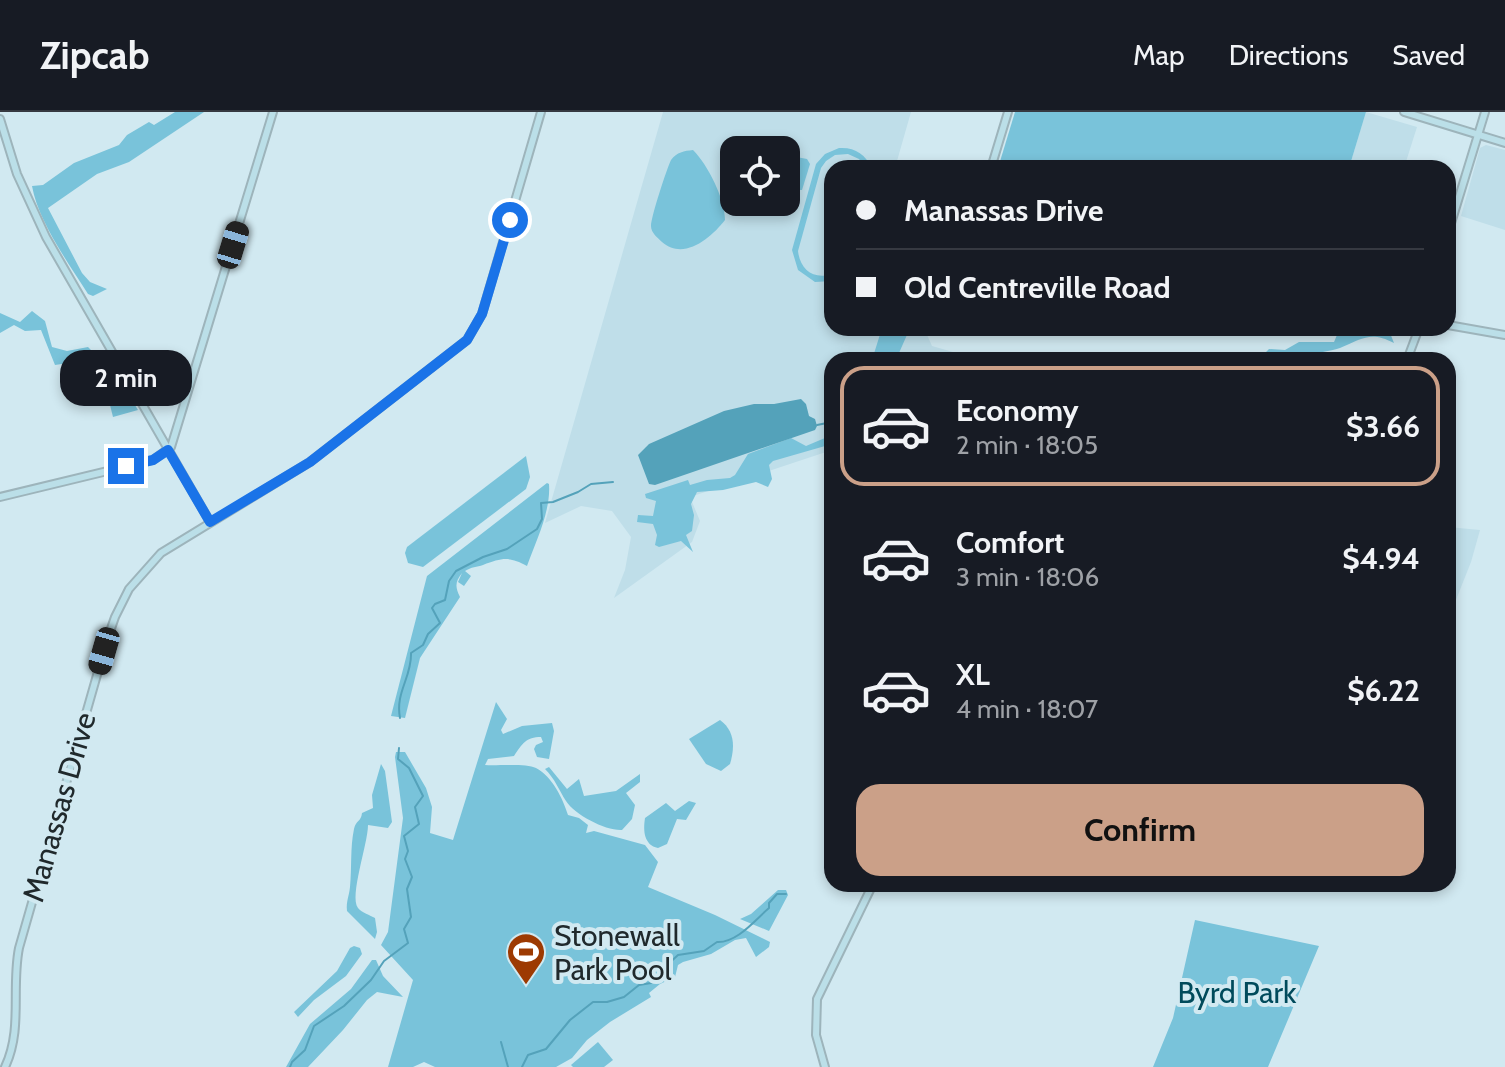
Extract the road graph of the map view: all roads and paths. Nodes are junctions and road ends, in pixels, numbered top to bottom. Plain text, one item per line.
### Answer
1 (273, 112) edge
2 (541, 112) edge
3 (1008, 112) edge
4 (1404, 112) edge
5 (1485, 112) edge
6 (0, 119) edge
7 (1478, 135) junction
8 (1505, 143) edge
9 (993, 160) edge
10 (1456, 207) edge
11 (1456, 326) edge
12 (1505, 335) edge
13 (168, 450) junction
14 (0, 497) edge
15 (210, 522) junction
16 (869, 892) edge
17 (5, 1067) edge
18 (825, 1067) edge

1 - 13 main road
2 - 15 main road, Manassas Drive
3 - 9 main road
4 - 7 main road
5 - 7 main road
6 - 13 main road
7 - 8 main road
7 - 10 main road
11 - 12 main road
13 - 14 main road
13 - 15 main road
15 - 17 main road, Manassas Drive
16 - 18 main road

